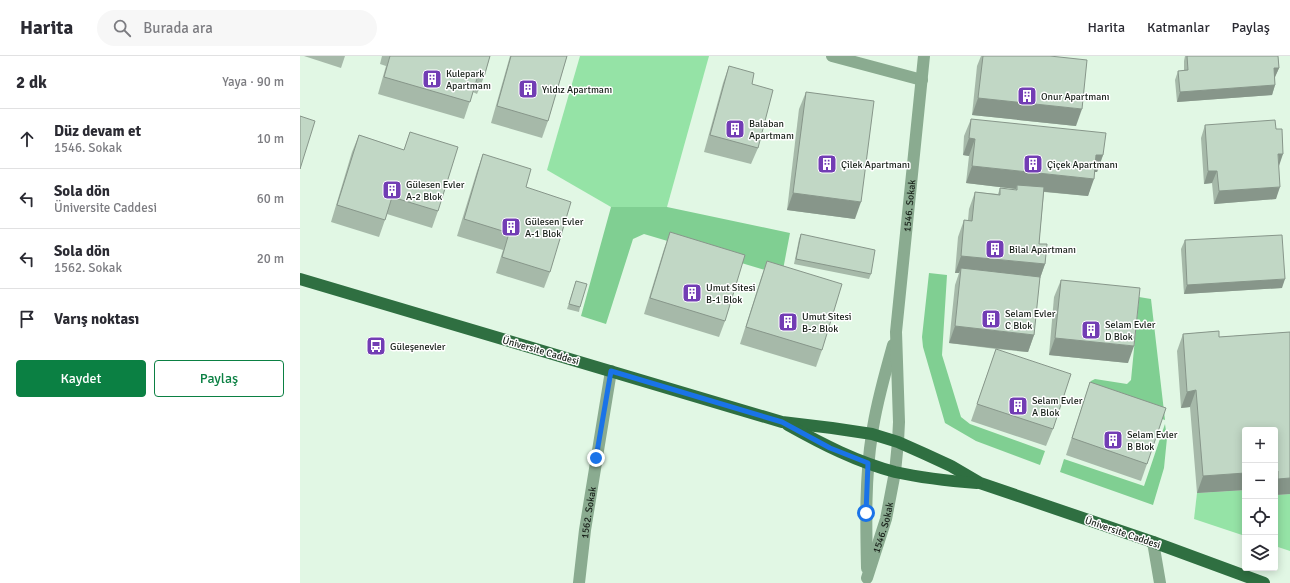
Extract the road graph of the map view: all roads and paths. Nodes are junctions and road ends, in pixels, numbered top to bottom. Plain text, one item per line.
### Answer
1 (832, 56) edge
2 (924, 56) edge
3 (922, 80) junction
4 (300, 279) edge
5 (896, 332) junction
6 (611, 371) junction
7 (782, 422) junction
8 (872, 434) junction
9 (898, 442) junction
10 (868, 463) junction
11 (895, 472) junction
12 (980, 483) junction
13 (1153, 542) junction
14 (867, 580) edge
15 (579, 583) edge
16 (1160, 583) edge
17 (1264, 583) edge

1 - 3 street
2 - 3 street, 1546. Sokak
3 - 5 street, 1546. Sokak
4 - 6 main road, Üniversite Caddesi
5 - 8 street, 1546. Sokak
5 - 9 street, 1546. Sokak
6 - 7 main road, Üniversite Caddesi
6 - 15 street, 1562. Sokak
7 - 8 main road, Üniversite Caddesi
7 - 10 main road, Üniversite Caddesi
8 - 9 main road, Üniversite Caddesi
8 - 10 street, 1546. Sokak
9 - 11 street, 1546. Sokak
9 - 12 main road, Üniversite Caddesi
10 - 11 main road, Üniversite Caddesi
10 - 14 street, 1546. Sokak
11 - 12 main road, Üniversite Caddesi
11 - 14 street, 1546. Sokak
12 - 13 main road, Üniversite Caddesi
13 - 16 street
13 - 17 main road, Üniversite Caddesi

